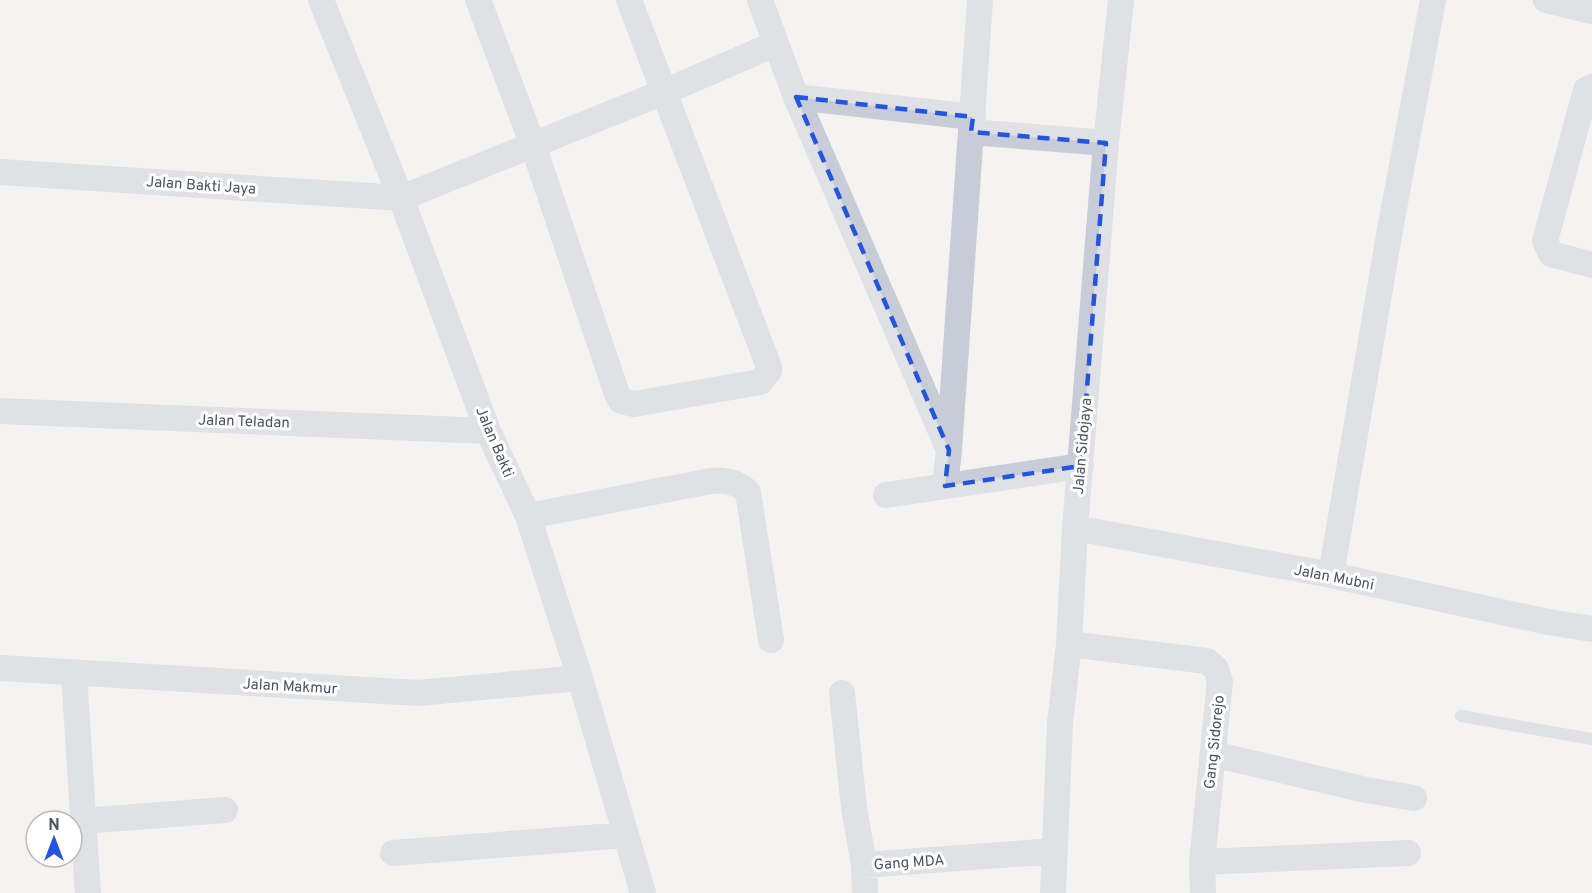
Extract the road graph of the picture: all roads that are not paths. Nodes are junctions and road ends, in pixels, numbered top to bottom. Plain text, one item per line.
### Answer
1 (321, 0) edge
2 (478, 0) edge
3 (629, 0) edge
4 (760, 0) edge
5 (981, 0) edge
6 (1121, 0) edge
7 (1433, 0) edge
8 (1546, 0) edge
9 (1592, 11) edge
10 (775, 44) junction
11 (1592, 87) edge
12 (664, 92) junction
13 (795, 97) junction
14 (972, 124) junction
15 (1106, 143) junction
16 (533, 145) junction
17 (0, 172) edge
18 (401, 198) junction
19 (1592, 266) edge
20 (0, 411) edge
21 (488, 431) junction
22 (949, 450) junction
23 (1081, 466) junction
24 (945, 486) junction
25 (886, 495) dead end
26 (528, 516) junction
27 (1076, 528) junction
28 (1331, 575) junction
29 (1592, 629) edge
30 (771, 640) dead end
31 (1069, 644) junction
32 (0, 668) edge
33 (74, 674) junction
34 (580, 678) junction
35 (842, 693) dead end
36 (1461, 716) dead end
37 (1592, 739) edge
38 (1213, 754) junction
39 (1414, 798) dead end
40 (82, 809) edge
41 (225, 810) dead end
42 (84, 821) edge
43 (84, 835) edge
44 (626, 835) junction
45 (1055, 851) junction
46 (393, 853) dead end
47 (1408, 853) dead end
48 (1202, 862) junction
49 (864, 865) junction
50 (88, 893) edge
51 (643, 893) edge
52 (865, 893) edge
53 (1053, 893) edge
54 (1203, 893) edge

1 - 18 street, Jalan Bakti
2 - 16 street
3 - 12 street
4 - 10 street
5 - 14 street
6 - 15 street, Jalan Sidojaya
7 - 28 street
8 - 9 street
10 - 12 street
10 - 13 street
11 - 19 street
12 - 16 street
12 - 16 street
13 - 14 street
13 - 22 street
14 - 15 street
14 - 22 street
15 - 23 street, Jalan Sidojaya
16 - 18 street
17 - 18 street, Jalan Bakti Jaya
18 - 21 street, Jalan Bakti
20 - 21 street, Jalan Teladan
21 - 26 street, Jalan Bakti
22 - 24 street
23 - 24 street
23 - 27 street, Jalan Sidojaya
24 - 25 street
26 - 30 street
26 - 34 street, Jalan Bakti
27 - 28 street, Jalan Mubni
27 - 31 street, Jalan Sidojaya
28 - 29 street, Jalan Mubni
31 - 38 street, Gang Sidorejo
31 - 45 street, Jalan Sidojaya
32 - 33 street, Jalan Makmur
33 - 34 street, Jalan Makmur
33 - 40 street
34 - 44 street, Jalan Bakti
35 - 49 street, Gang MDA
36 - 37 lane
38 - 39 street
38 - 48 street, Gang Sidorejo
41 - 42 street
43 - 50 street
44 - 46 street
44 - 51 street, Jalan Bakti
45 - 49 street, Gang MDA
45 - 53 street, Jalan Sidojaya
47 - 48 street
48 - 54 street, Gang Sidorejo
49 - 52 street

